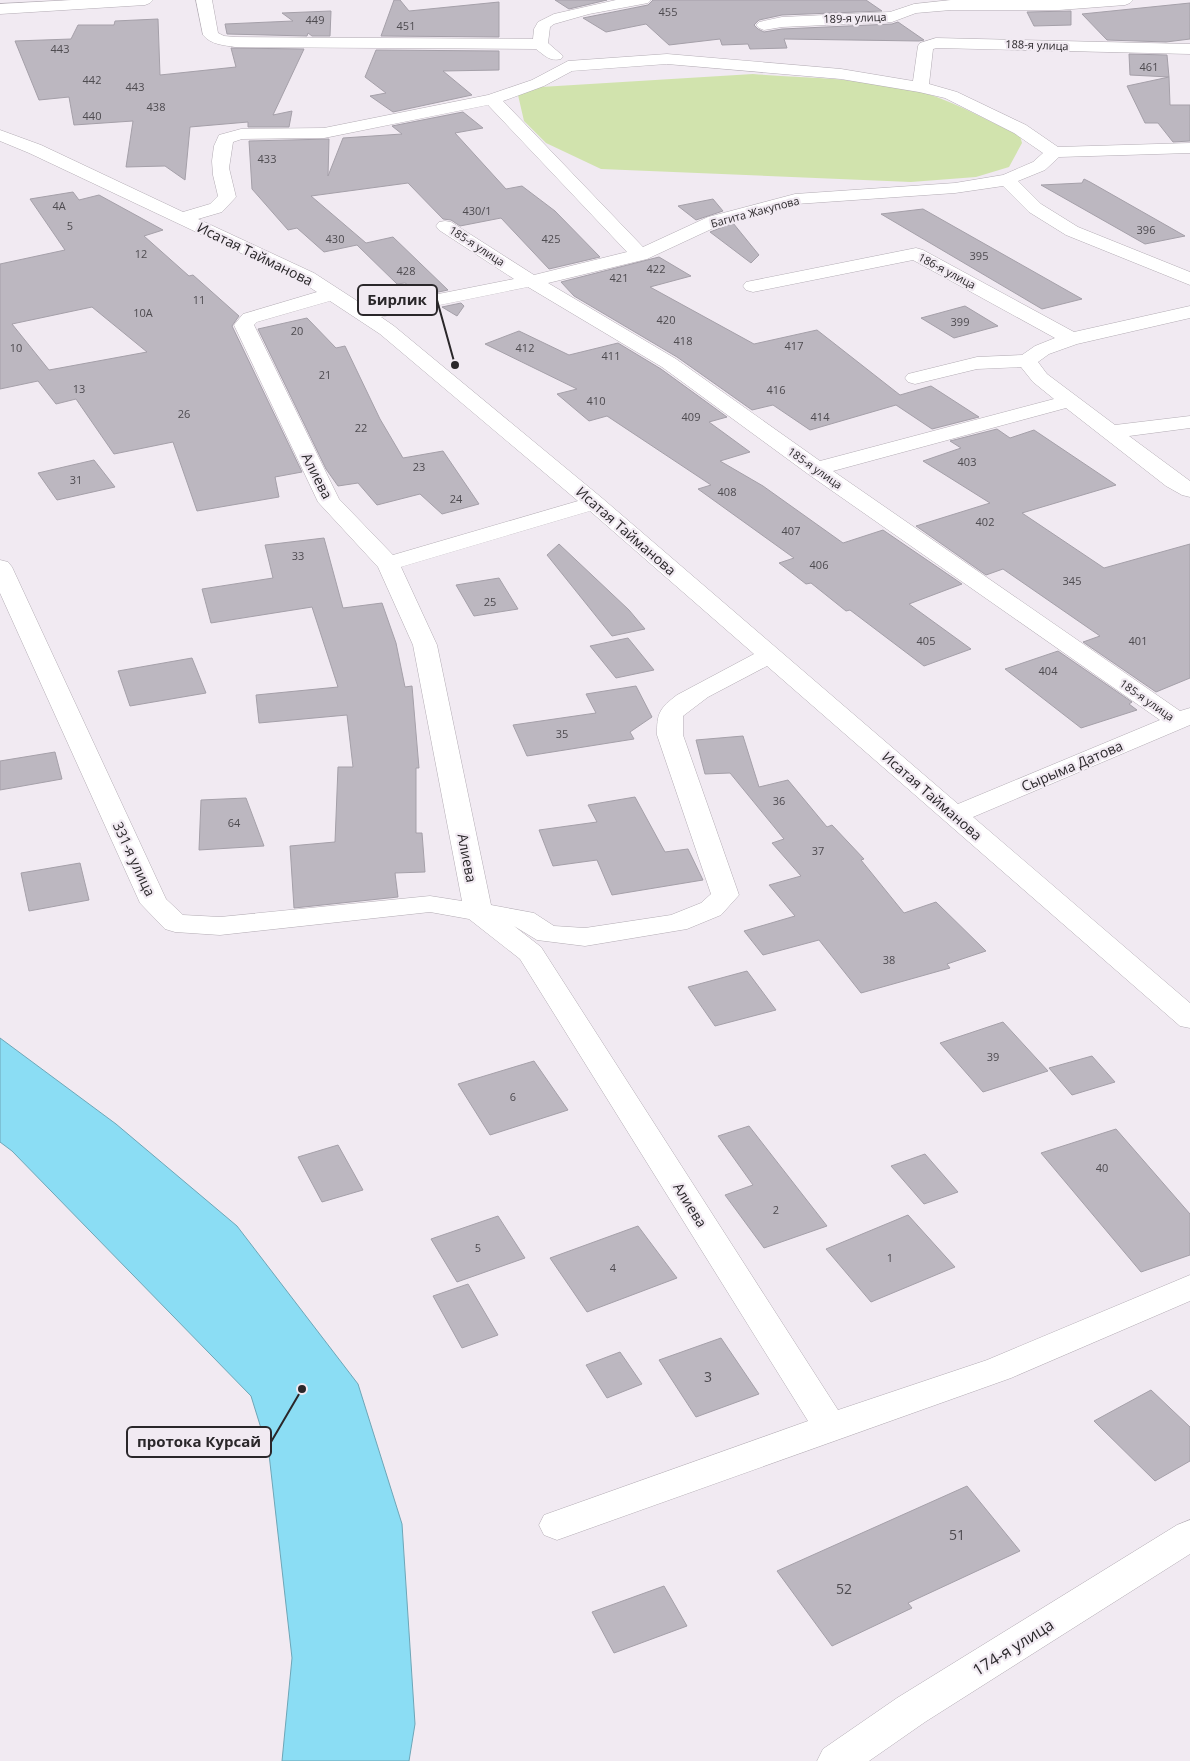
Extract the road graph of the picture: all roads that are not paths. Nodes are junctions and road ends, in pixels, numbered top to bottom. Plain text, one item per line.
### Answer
1 (145, 0) edge
2 (204, 0) edge
3 (643, 0) edge
4 (1125, 0) edge
5 (993, 2) edge
6 (0, 8) edge
7 (764, 26) dead end
8 (540, 44) junction
9 (1190, 49) edge
10 (568, 66) junction
11 (920, 87) junction
12 (492, 99) junction
13 (0, 135) edge
14 (1190, 148) edge
15 (35, 149) junction
16 (1054, 152) junction
17 (0, 154) edge
18 (1007, 180) junction
19 (181, 218) junction
20 (445, 226) dead end
21 (640, 255) junction
22 (1190, 279) edge
23 (532, 281) junction
24 (753, 286) dead end
25 (332, 294) junction
26 (1190, 312) edge
27 (364, 315) junction
28 (1071, 339) junction
29 (1028, 361) junction
30 (915, 378) dead end
31 (1070, 400) junction
32 (1190, 422) edge
33 (1111, 432) junction
34 (816, 470) junction
35 (1190, 490) edge
36 (594, 503) junction
37 (388, 564) junction
38 (0, 567) edge
39 (770, 655) junction
40 (1184, 718) edge
41 (954, 815) junction
42 (478, 912) junction
43 (1190, 1019) edge
44 (1190, 1287) edge
45 (830, 1427) junction
46 (557, 1525) dead end
47 (1190, 1535) edge
48 (837, 1761) edge

1 - 6 street
2 - 8 street
3 - 8 street
4 - 5 street, 189-я улица
5 - 7 street, 189-я улица
8 - 10 street
9 - 11 street, 188-я улица
10 - 11 street
10 - 12 street
11 - 16 street
12 - 19 street
12 - 21 street
13 - 15 street, Исатая Тайманова
14 - 16 street
15 - 17 street
15 - 19 street, Исатая Тайманова
16 - 18 street, Багита Жакупова
18 - 21 street, Багита Жакупова
18 - 22 street
19 - 25 street, Исатая Тайманова
20 - 23 street, 185-я улица
21 - 23 street, Багита Жакупова
23 - 27 street, Багита Жакупова
23 - 34 street, 185-я улица
24 - 28 street, 186-я улица
25 - 27 street, Исатая Тайманова
25 - 37 street, Алиева
26 - 28 street
27 - 36 street, Исатая Тайманова
28 - 29 street
29 - 30 street
29 - 31 street
31 - 33 street
31 - 34 street
32 - 33 street
33 - 35 street
34 - 40 street, 185-я улица
36 - 37 street
36 - 39 street, Исатая Тайманова
37 - 42 street, Алиева
38 - 42 street, 331-я улица
39 - 41 street, Исатая Тайманова
39 - 42 street, 331-я улица
40 - 41 street, Сырыма Датова
41 - 43 street, Исатая Тайманова
42 - 45 street, Алиева
44 - 45 street
45 - 46 street
47 - 48 street, 174-я улица

